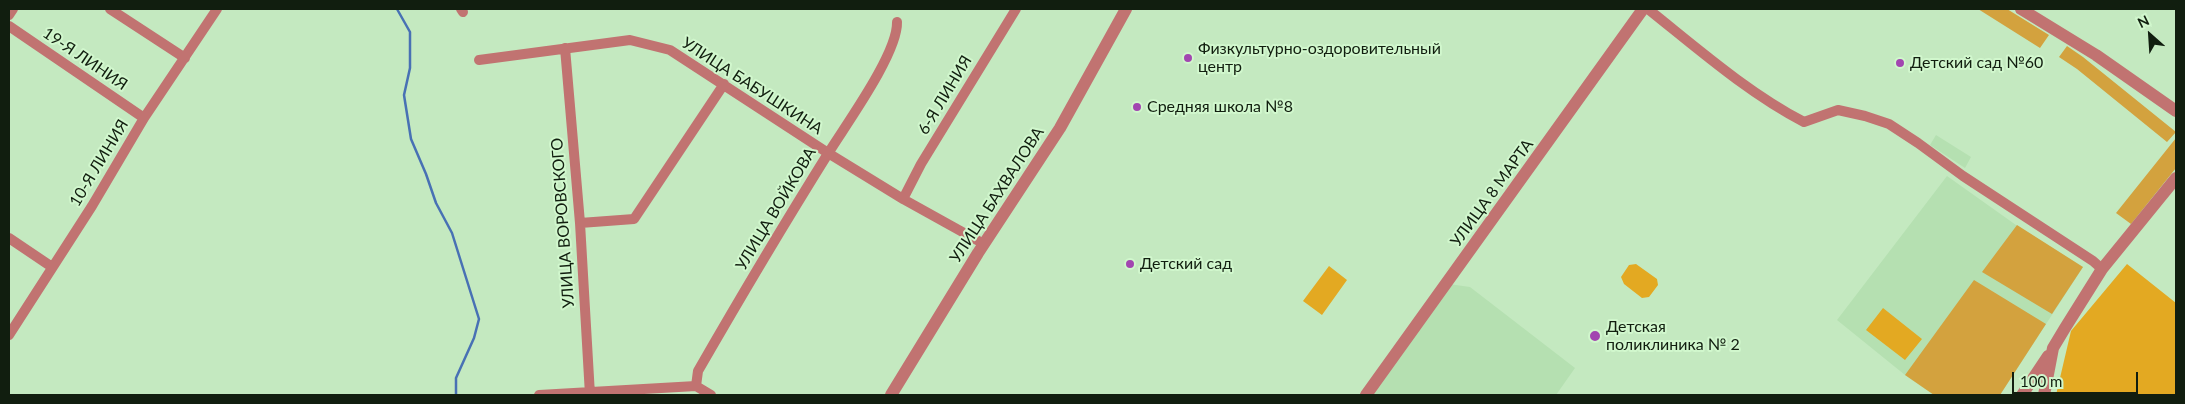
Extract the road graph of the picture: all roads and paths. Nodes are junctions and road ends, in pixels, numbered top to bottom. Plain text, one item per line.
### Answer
1 (13, 9) edge
2 (110, 9) edge
3 (217, 9) edge
4 (1016, 9) edge
5 (1126, 9) edge
6 (1643, 9) edge
7 (1648, 9) edge
8 (2021, 9) edge
9 (9, 15) edge
10 (897, 22) dead end
11 (9, 26) edge
12 (565, 48) junction
13 (185, 58) junction
14 (479, 60) dead end
15 (724, 84) junction
16 (2176, 111) edge
17 (144, 118) junction
18 (828, 153) junction
19 (2176, 178) edge
20 (903, 199) junction
21 (580, 223) junction
22 (9, 238) edge
23 (984, 244) junction
24 (52, 267) junction
25 (2102, 269) junction
26 (9, 334) edge
27 (2053, 348) junction
28 (696, 386) junction
29 (590, 393) edge
30 (539, 395) edge
31 (711, 395) edge
32 (891, 395) edge
33 (1366, 395) edge
34 (2022, 395) edge
35 (2044, 395) edge

1 - 9 street
2 - 13 street
3 - 13 street, 10-Я ЛИНИЯ
4 - 20 street, 6-Я ЛИНИЯ
5 - 23 street, УЛИЦА БАХВАЛОВА
6 - 33 street, УЛИЦА 8 МАРТА
7 - 25 street
8 - 16 street
10 - 18 street, УЛИЦА ВОЙКОВА
11 - 17 street, 19-Я ЛИНИЯ
12 - 14 street, УЛИЦА БАБУШКИНА
12 - 15 street, УЛИЦА БАБУШКИНА
12 - 21 street, УЛИЦА ВОРОВСКОГО
13 - 17 street, 10-Я ЛИНИЯ
15 - 18 street, УЛИЦА БАБУШКИНА
15 - 21 street
17 - 24 street, 10-Я ЛИНИЯ
18 - 20 street, УЛИЦА БАБУШКИНА
18 - 28 street, УЛИЦА ВОЙКОВА
19 - 25 street
20 - 23 street, УЛИЦА БАБУШКИНА
21 - 29 street, УЛИЦА ВОРОВСКОГО
22 - 24 street
23 - 32 street, УЛИЦА БАХВАЛОВА
24 - 26 street, 10-Я ЛИНИЯ
25 - 27 street
27 - 34 street
27 - 35 street
28 - 29 street
28 - 31 street
29 - 30 street

